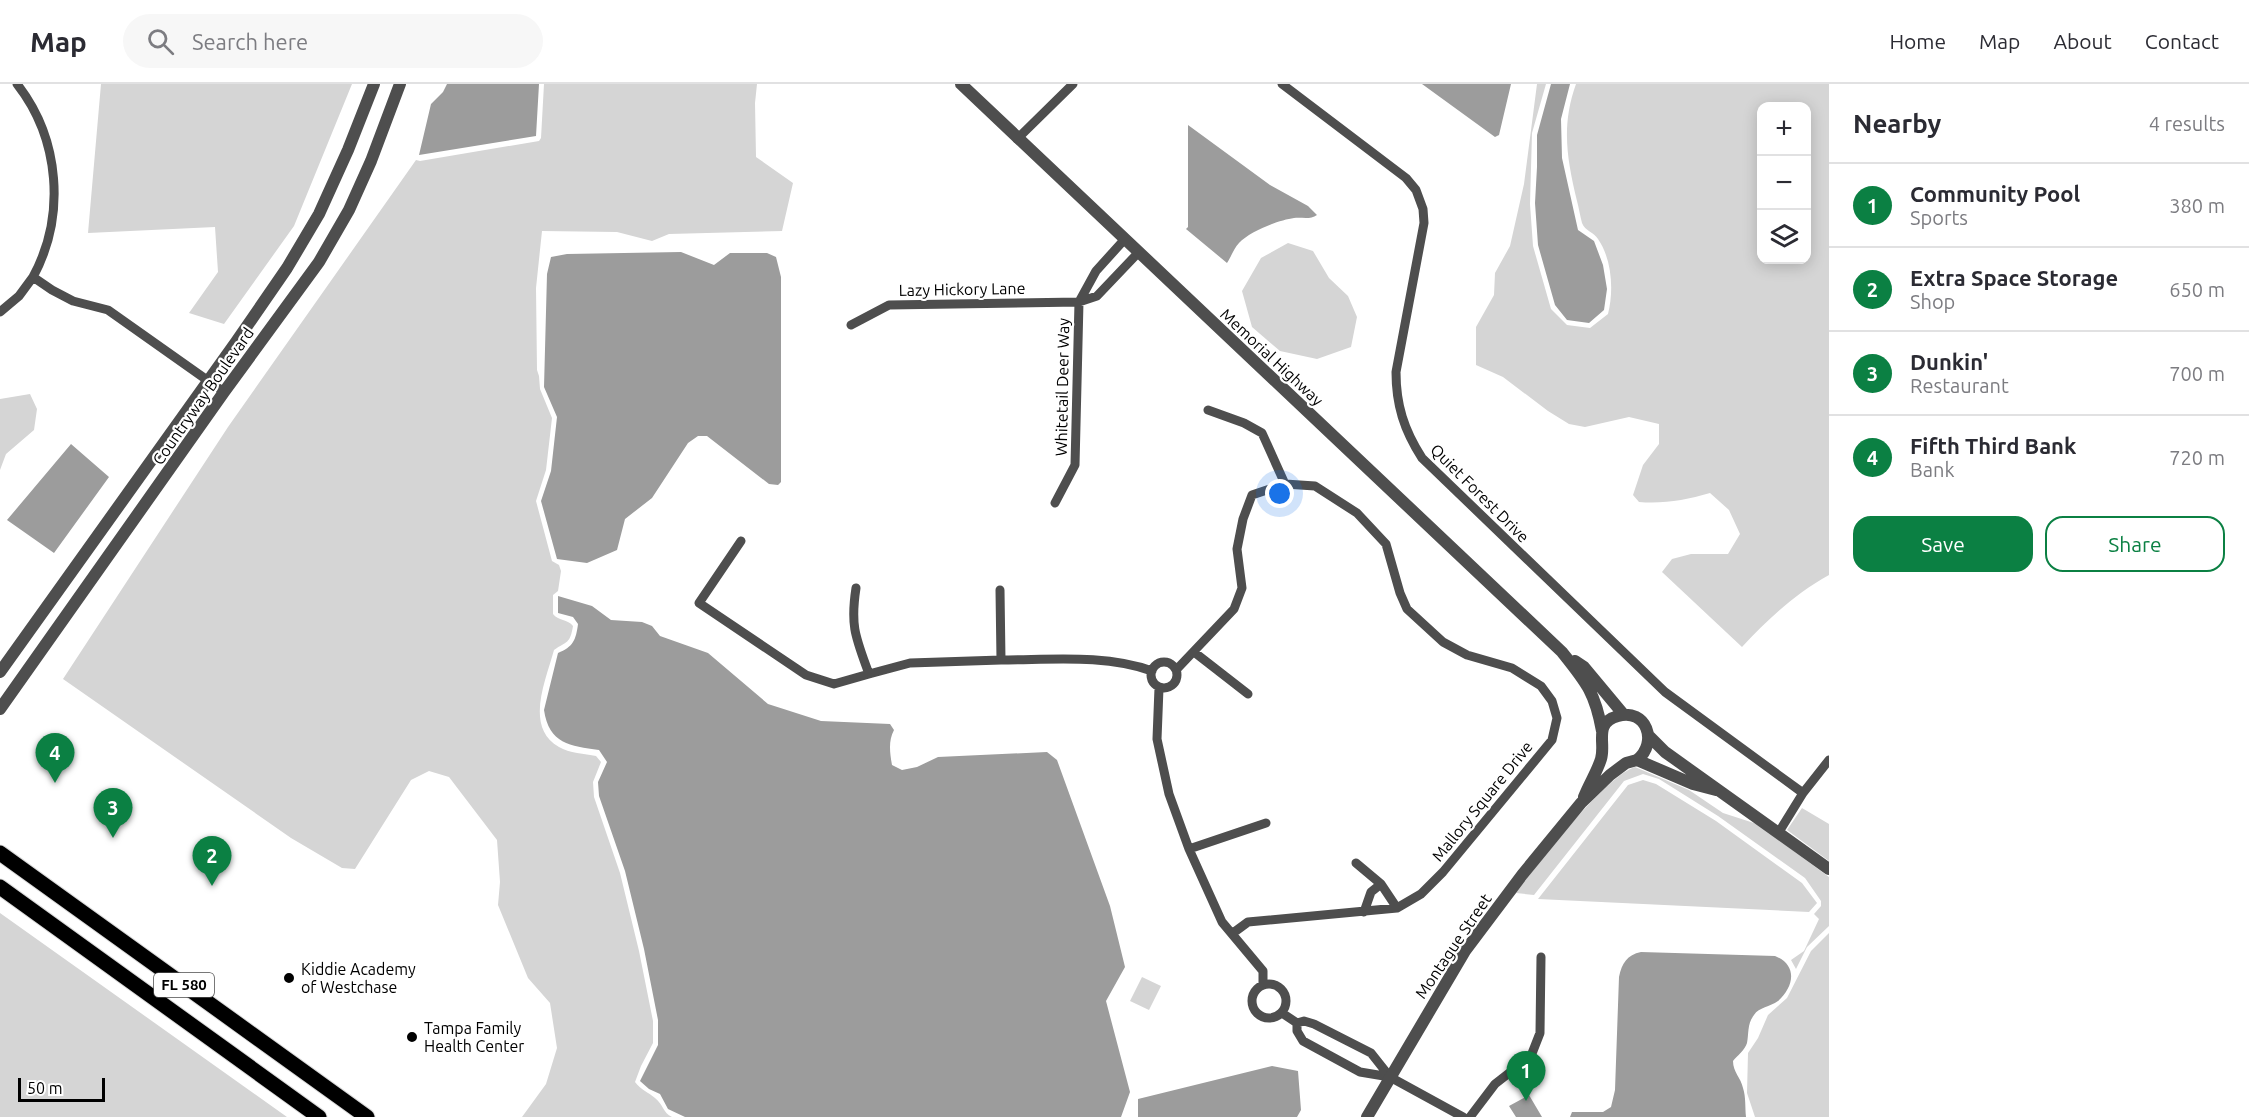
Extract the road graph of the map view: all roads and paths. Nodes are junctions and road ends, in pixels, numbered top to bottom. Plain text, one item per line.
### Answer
1 (17, 84) edge
2 (374, 84) edge
3 (400, 84) edge
4 (961, 84) edge
5 (1072, 84) edge
6 (1282, 84) edge
7 (1017, 139) junction
8 (1124, 240) junction
9 (1138, 253) junction
10 (33, 277) junction
11 (1079, 302) junction
12 (0, 312) edge
13 (851, 325) dead end
14 (208, 381) junction
15 (224, 392) junction
16 (1209, 410) dead end
17 (1285, 484) junction
18 (1055, 503) dead end
19 (741, 541) dead end
20 (856, 588) dead end
21 (1000, 590) dead end
22 (1194, 652) junction
23 (1562, 652) junction
24 (1001, 660) junction
25 (1176, 670) junction
26 (1152, 671) junction
27 (0, 672) edge
28 (869, 674) junction
29 (1159, 688) junction
30 (1248, 694) dead end
31 (0, 709) edge
32 (1624, 715) junction
33 (1602, 731) junction
34 (1649, 736) junction
35 (1601, 759) joint
36 (1637, 760) junction
37 (1829, 760) edge
38 (1716, 790) junction
39 (1803, 793) junction
40 (1581, 803) junction
41 (1266, 823) dead end
42 (1779, 832) junction
43 (1189, 849) junction
44 (0, 853) edge
45 (1356, 863) dead end
46 (1829, 869) edge
47 (1381, 884) junction
48 (0, 887) edge
49 (1397, 908) junction
50 (1364, 912) junction
51 (1233, 933) junction
52 (1541, 957) dead end
53 (1263, 983) junction
54 (1282, 1013) junction
55 (1297, 1023) junction
56 (1390, 1077) junction
57 (319, 1117) edge
58 (367, 1117) edge
59 (1367, 1117) edge
60 (1463, 1117) edge
61 (1470, 1117) edge

1 - 10 street
2 - 14 street, Countryway Boulevard
3 - 15 street, Countryway Boulevard
4 - 7 street, Memorial Highway
5 - 7 street
6 - 39 street, Quiet Forest Drive
7 - 8 street, Memorial Highway
8 - 9 street, Memorial Highway
8 - 11 street, Whitetail Deer Way
9 - 11 street, Whitetail Deer Way
9 - 23 street, Memorial Highway
10 - 12 street
10 - 14 street
11 - 13 street, Lazy Hickory Lane
11 - 18 street, Whitetail Deer Way
14 - 15 street
14 - 27 street, Countryway Boulevard
15 - 31 street, Countryway Boulevard
16 - 17 street
17 - 22 street, Mallory Square Drive
17 - 49 street, Mallory Square Drive
19 - 28 street
20 - 28 street
21 - 24 street
22 - 25 street, Mallory Square Drive
22 - 30 street
23 - 32 street, Memorial Highway
23 - 33 street, Memorial Highway
24 - 26 street
24 - 28 street
25 - 26 street
25 - 29 street, Mallory Square Drive
26 - 29 street
29 - 43 street
32 - 33 street
32 - 34 street, Memorial Highway
33 - 35 street, Memorial Highway
34 - 36 street
34 - 38 street
35 - 40 street, Montague Street
36 - 38 street
36 - 40 street, Montague Street
37 - 39 street
38 - 42 street
39 - 42 street
40 - 56 street, Montague Street
41 - 43 street
42 - 46 street
43 - 51 street
44 - 58 main road, FL 580
45 - 47 street
47 - 49 street
47 - 50 street
48 - 57 main road, FL 580
49 - 50 street, Mallory Square Drive
50 - 51 street, Mallory Square Drive
51 - 53 street
52 - 61 street
53 - 54 street
53 - 54 street
54 - 55 street
55 - 56 street
55 - 56 street
56 - 59 street, Montague Street
56 - 60 street

